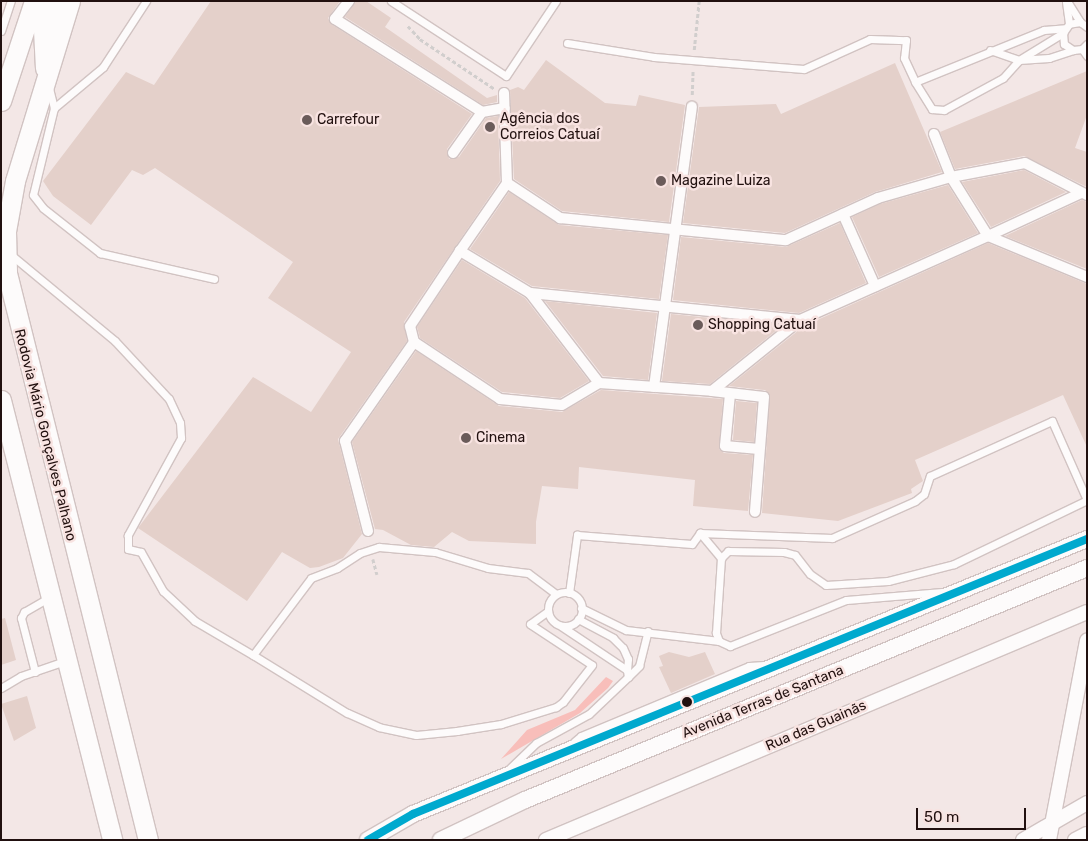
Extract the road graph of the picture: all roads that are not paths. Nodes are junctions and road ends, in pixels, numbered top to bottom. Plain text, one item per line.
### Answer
1 (11, 1) edge
2 (34, 1) edge
3 (52, 1) edge
4 (70, 1) edge
5 (146, 1) edge
6 (349, 1) edge
7 (391, 1) edge
8 (556, 1) edge
9 (1067, 1) edge
10 (1080, 22) junction
11 (1087, 27) edge
12 (1066, 28) junction
13 (1, 30) edge
14 (567, 43) dead end
15 (1085, 46) edge
16 (990, 50) junction
17 (1073, 50) junction
18 (1087, 56) edge
19 (1018, 60) junction
20 (46, 75) junction
21 (915, 82) junction
22 (504, 93) road end
23 (1, 101) edge
24 (692, 107) dead end
25 (54, 108) junction
26 (505, 108) junction
27 (482, 112) junction
28 (934, 134) dead end
29 (453, 154) dead end
30 (951, 177) junction
31 (507, 183) junction
32 (1084, 194) edge
33 (843, 214) junction
34 (674, 229) junction
35 (988, 236) junction
36 (5, 251) junction
37 (460, 251) junction
38 (1087, 277) edge
39 (214, 279) dead end
40 (875, 286) junction
41 (530, 293) junction
42 (664, 306) junction
43 (800, 320) junction
44 (414, 342) junction
45 (599, 383) junction
46 (654, 387) junction
47 (712, 391) junction
48 (730, 394) junction
49 (1, 400) edge
50 (759, 449) junction
51 (1087, 500) edge
52 (755, 512) dead end
53 (368, 531) dead end
54 (700, 533) junction
55 (1087, 539) edge
56 (721, 558) junction
57 (1087, 568) edge
58 (954, 591) junction
59 (569, 593) junction
60 (556, 594) junction
61 (51, 596) junction
62 (581, 608) junction
63 (548, 611) junction
64 (1087, 612) edge
65 (578, 619) junction
66 (561, 625) junction
67 (648, 632) junction
68 (719, 641) junction
69 (1087, 641) edge
70 (253, 655) junction
71 (67, 660) junction
72 (35, 672) junction
73 (628, 674) junction
74 (1, 688) edge
75 (501, 778) junction
76 (1087, 804) edge
77 (1053, 821) junction
78 (1087, 834) edge
79 (109, 838) edge
80 (148, 840) edge
81 (368, 840) edge
82 (441, 840) edge
83 (546, 840) edge
84 (1023, 840) edge
85 (1050, 840) edge
86 (1074, 840) edge

1 - 13 lane
2 - 23 main road
3 - 20 main road
4 - 20 main road, Rodovia Mário Gonçalves Palhano
5 - 25 lane
6 - 27 street
7 - 8 lane
9 - 10 lane
9 - 12 lane
10 - 11 lane
10 - 12 lane
12 - 16 lane
12 - 17 lane
12 - 19 lane
14 - 21 lane
15 - 17 lane
15 - 18 lane
16 - 19 lane
16 - 21 lane
17 - 19 lane
19 - 21 lane
20 - 25 lane
20 - 36 main road, Rodovia Mário Gonçalves Palhano
22 - 26 street
24 - 34 street
25 - 39 lane
26 - 27 street
26 - 31 street
27 - 29 street
28 - 30 street
30 - 32 street
30 - 33 street
30 - 35 street
31 - 34 street
31 - 37 street
32 - 35 street
33 - 34 street
33 - 40 street
34 - 42 street
35 - 38 street
35 - 40 street
36 - 70 lane
36 - 80 main road, Rodovia Mário Gonçalves Palhano
37 - 41 street
37 - 44 street
40 - 43 street
41 - 42 street
41 - 45 street
42 - 43 street
42 - 46 street
43 - 47 street
44 - 45 street
44 - 53 street
45 - 46 street
46 - 47 street
47 - 48 street
48 - 50 street
48 - 50 street
49 - 61 main road
50 - 52 street
51 - 54 lane
51 - 56 lane
54 - 56 lane
54 - 59 lane
55 - 58 street, Avenida Terras de Santana
56 - 68 lane
57 - 82 street, Avenida Terras de Santana
58 - 68 lane
58 - 75 street, Avenida Terras de Santana
59 - 60 lane
59 - 62 lane
60 - 63 lane
60 - 70 lane
61 - 71 main road
61 - 72 lane
62 - 65 lane
62 - 67 lane
63 - 66 lane
63 - 70 lane
64 - 83 street, Rua das Guainãs
65 - 66 lane
65 - 73 lane
66 - 73 lane
67 - 68 lane
67 - 73 lane
69 - 77 street
71 - 72 lane
71 - 79 main road
72 - 74 lane
73 - 75 lane
75 - 81 street, Avenida Terras de Santana
76 - 77 street
77 - 84 street
77 - 85 street
78 - 86 street

